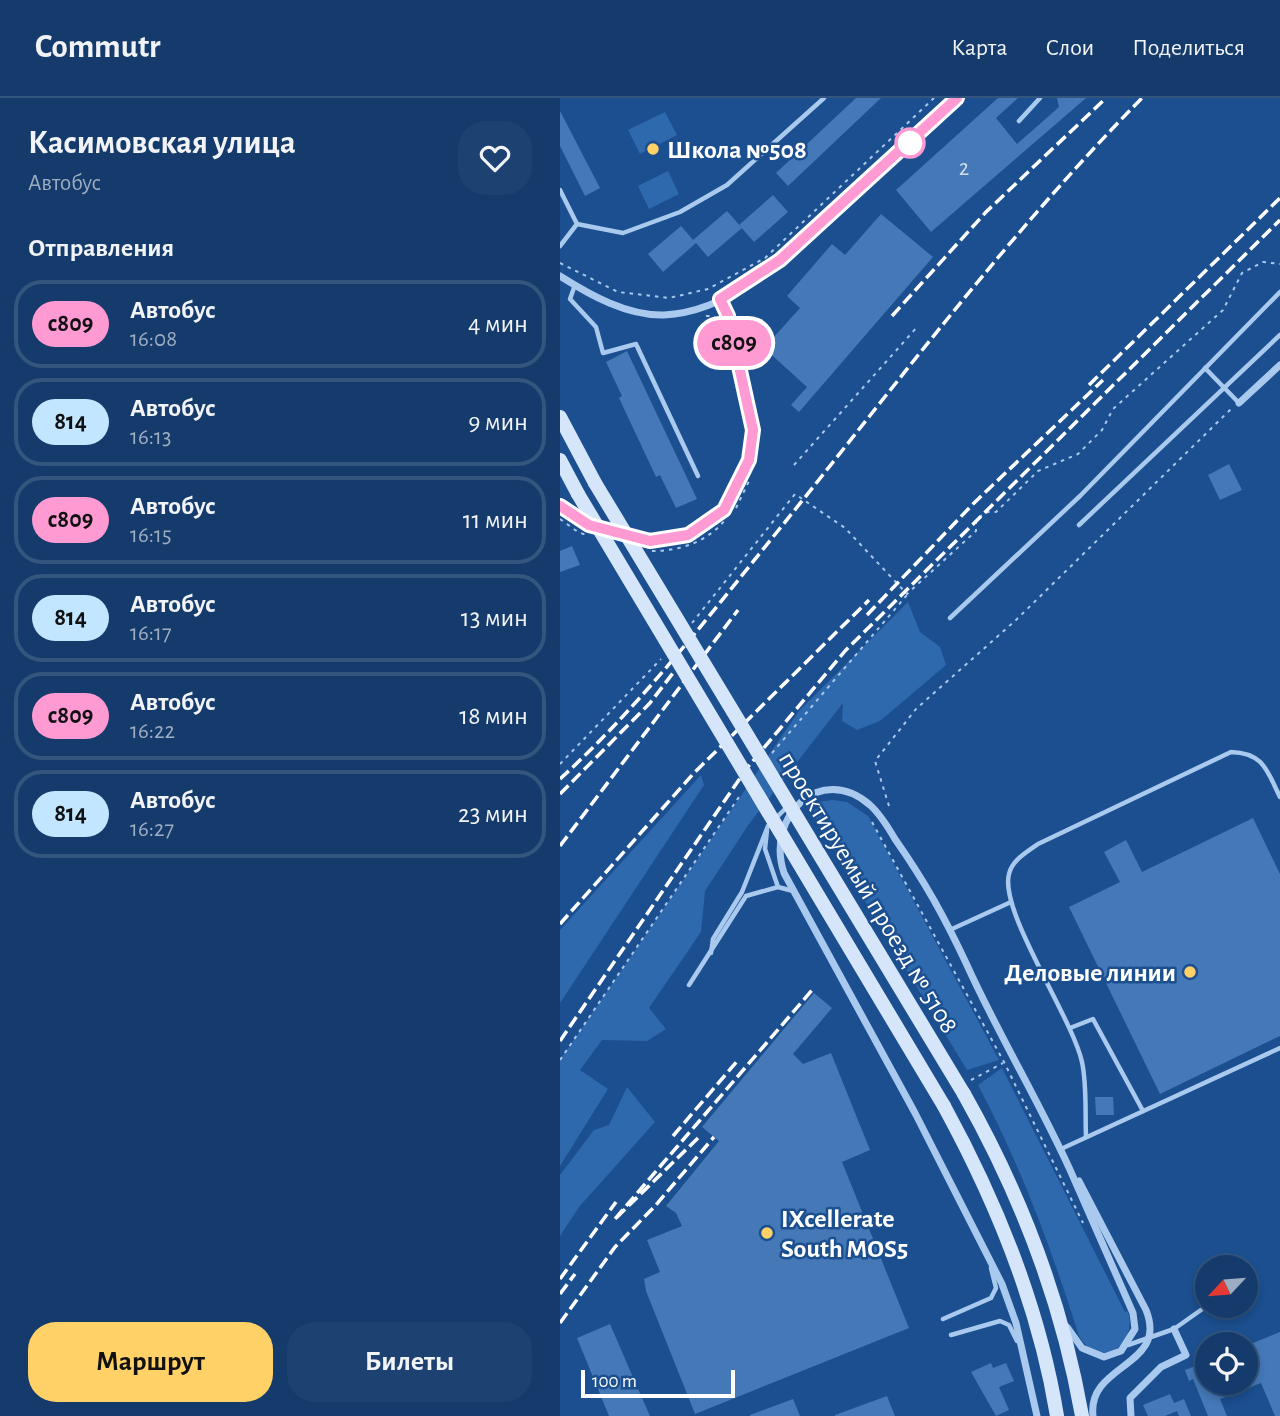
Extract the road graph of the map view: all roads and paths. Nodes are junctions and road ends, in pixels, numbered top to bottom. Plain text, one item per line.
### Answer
1 (822, 98) edge
2 (934, 98) edge
3 (957, 98) edge
4 (1040, 98) edge
5 (1019, 121) dead end
6 (560, 190) edge
7 (577, 223) junction
8 (560, 246) edge
9 (560, 263) edge
10 (1280, 264) edge
11 (560, 276) edge
12 (575, 285) junction
13 (1280, 292) edge
14 (720, 299) junction
15 (918, 326) dead end
16 (1280, 335) edge
17 (1280, 365) edge
18 (1205, 368) junction
19 (1224, 388) junction
20 (1239, 402) junction
21 (560, 417) edge
22 (560, 460) edge
23 (794, 465) dead end
24 (698, 476) dead end
25 (750, 480) dead end
26 (560, 506) edge
27 (736, 508) dead end
28 (729, 517) dead end
29 (560, 519) edge
30 (1079, 525) dead end
31 (591, 536) dead end
32 (641, 550) dead end
33 (908, 594) junction
34 (950, 618) dead end
35 (691, 624) dead end
36 (666, 654) dead end
37 (767, 760) dead end
38 (560, 764) edge
39 (742, 793) dead end
40 (1280, 797) edge
41 (805, 798) junction
42 (889, 806) dead end
43 (768, 826) junction
44 (778, 887) junction
45 (794, 891) junction
46 (1011, 902) junction
47 (952, 929) junction
48 (711, 953) junction
49 (689, 985) dead end
50 (1070, 1028) junction
51 (1280, 1048) edge
52 (560, 1060) edge
53 (971, 1080) dead end
54 (1143, 1111) junction
55 (1086, 1137) junction
56 (1061, 1149) junction
57 (1083, 1223) dead end
58 (989, 1257) junction
59 (1058, 1311) junction
60 (1195, 1314) edge
61 (943, 1319) dead end
62 (1174, 1329) junction
63 (951, 1335) dead end
64 (1149, 1340) junction
65 (1128, 1345) junction
66 (1021, 1349) junction
67 (1037, 1416) edge
68 (1056, 1416) edge
69 (1082, 1416) edge
70 (1093, 1416) edge
71 (1131, 1416) edge

1 - 7 lane
2 - 9 path
3 - 14 street
4 - 5 lane
6 - 7 lane
7 - 8 lane
10 - 33 path
11 - 12 street
12 - 14 street
12 - 24 lane
13 - 18 lane
14 - 26 street
15 - 23 path
16 - 19 lane
17 - 20 street
18 - 19 lane
18 - 34 lane
19 - 20 lane
19 - 30 lane
20 - 42 path
21 - 59 main road, проектируемый проезд № 5108, bridge
22 - 68 main road, проектируемый проезд № 5108, bridge
25 - 27 path
28 - 32 path
29 - 31 path
33 - 35 path
33 - 37 path
36 - 38 path
39 - 52 path
40 - 46 lane
41 - 43 lane
41 - 45 street
41 - 47 street
43 - 44 lane
43 - 48 lane
44 - 45 lane
44 - 48 lane
45 - 58 street
46 - 47 lane
46 - 50 lane
47 - 56 street
48 - 49 lane
50 - 54 lane
50 - 55 lane
51 - 54 lane
53 - 57 path
54 - 55 lane
55 - 56 lane
56 - 64 street
56 - 65 street
58 - 61 lane
58 - 66 street
59 - 65 street
59 - 69 main road, проектируемый проезд № 5108
60 - 62 lane
62 - 64 lane
62 - 71 street
63 - 66 lane
64 - 65 lane
64 - 70 street
66 - 67 street

